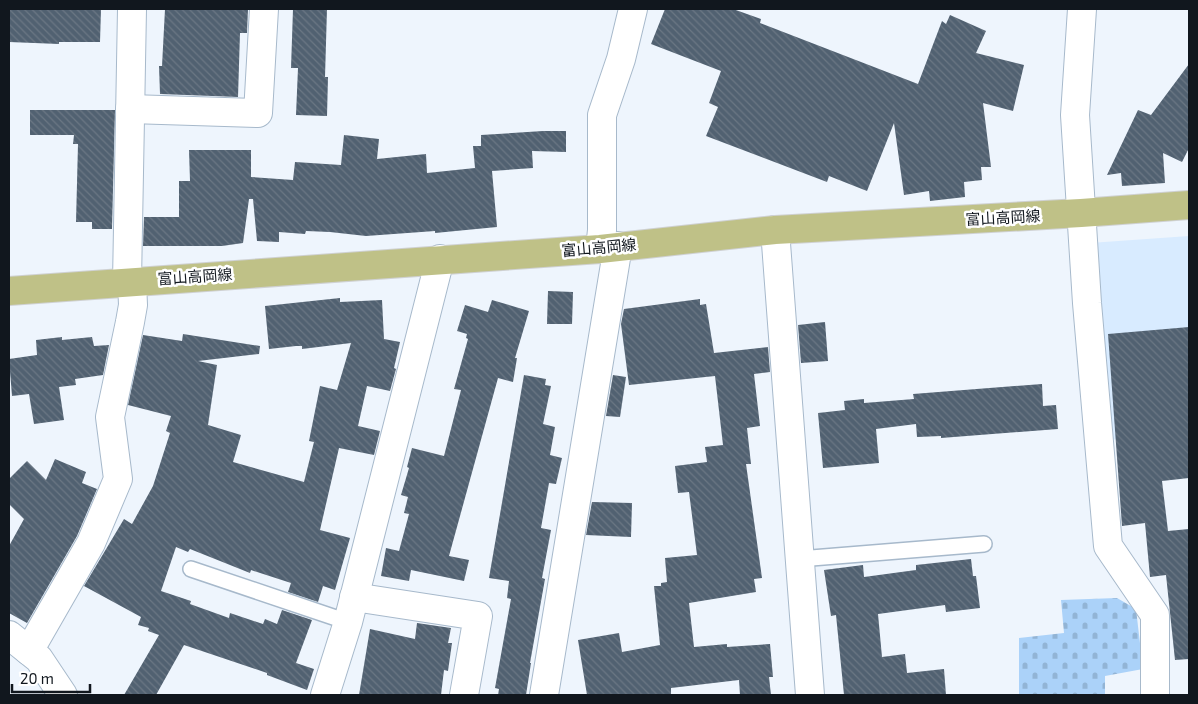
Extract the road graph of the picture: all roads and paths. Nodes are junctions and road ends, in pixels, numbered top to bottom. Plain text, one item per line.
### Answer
1 (132, 9) edge
2 (264, 9) edge
3 (633, 9) edge
4 (1082, 9) edge
5 (130, 109) junction
6 (1189, 205) edge
7 (1081, 213) junction
8 (775, 230) junction
9 (609, 247) junction
10 (440, 259) junction
11 (129, 282) junction
12 (9, 291) edge
13 (984, 544) dead end
14 (799, 559) junction
15 (191, 569) dead end
16 (351, 609) junction
17 (19, 643) edge
18 (62, 695) edge
19 (325, 695) edge
20 (464, 695) edge
21 (544, 695) edge
22 (810, 695) edge
23 (1155, 695) edge

1 - 5 street
2 - 5 street
3 - 9 street
4 - 7 street
5 - 11 street
6 - 7 main road, 富山高岡線
7 - 8 main road, 富山高岡線
7 - 23 street
8 - 9 main road, 富山高岡線
8 - 14 street
9 - 10 main road, 富山高岡線
9 - 21 street
10 - 11 main road, 富山高岡線
10 - 16 street
11 - 12 main road, 富山高岡線
11 - 17 street
13 - 14 lane
14 - 22 street
15 - 16 lane
16 - 19 street
16 - 20 street
17 - 18 street

